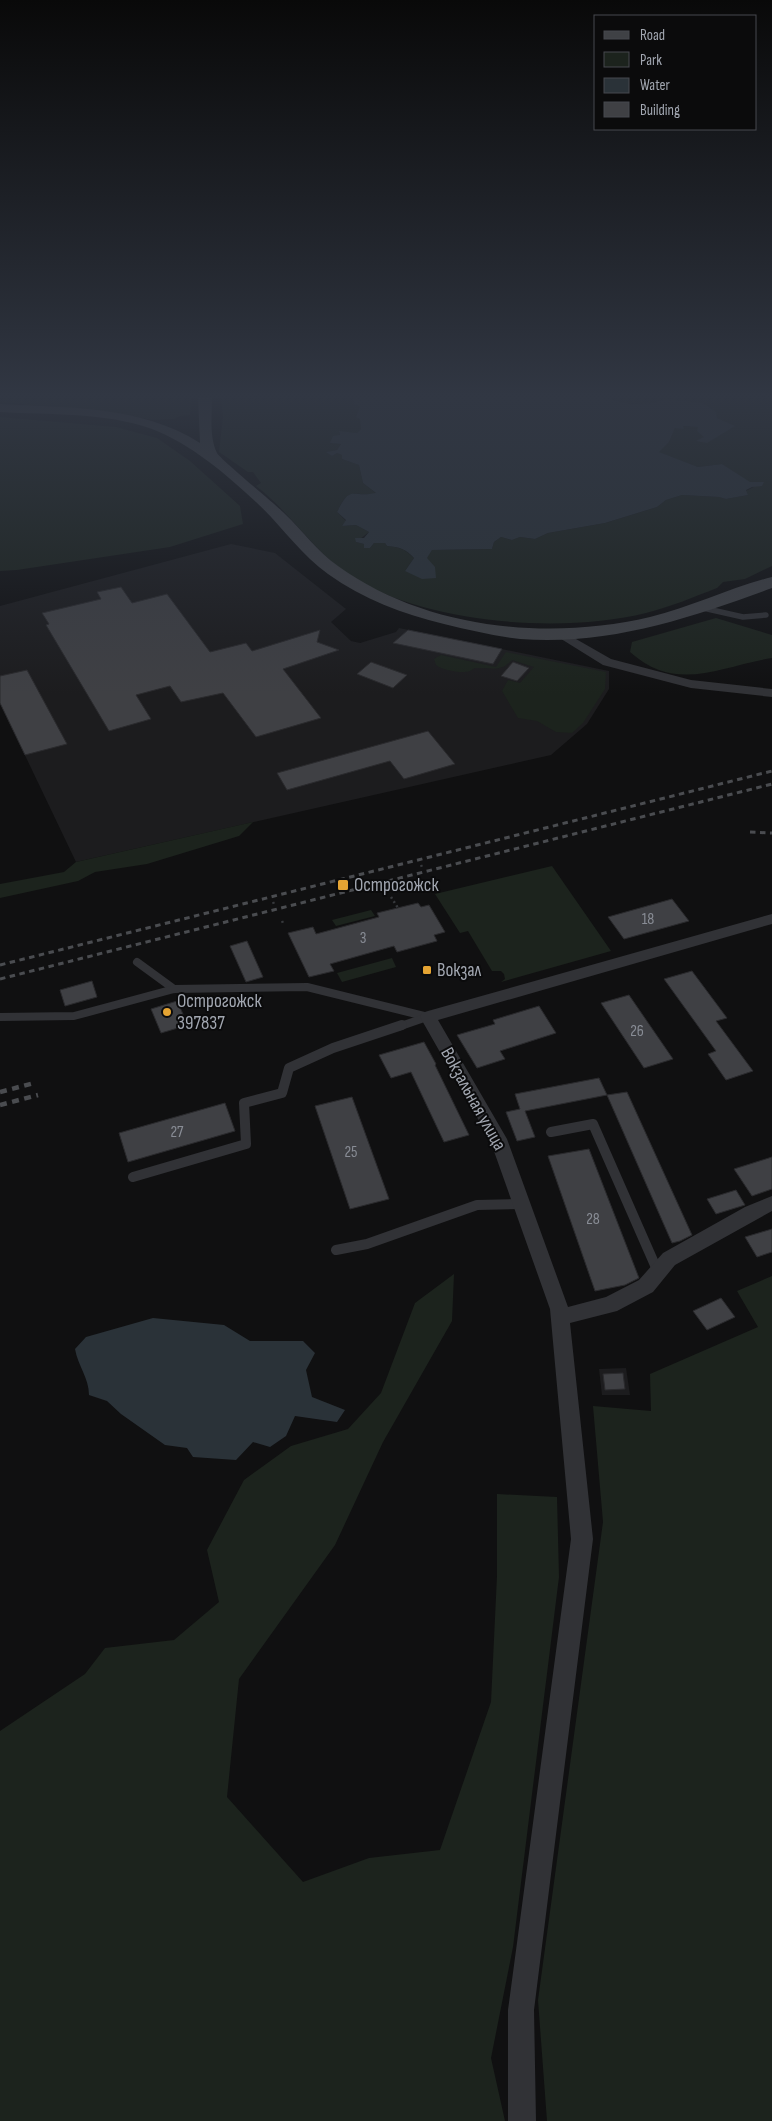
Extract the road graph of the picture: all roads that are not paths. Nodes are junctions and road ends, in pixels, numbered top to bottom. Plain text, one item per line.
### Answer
1 (257, 496) edge
2 (772, 582) edge
3 (703, 608) junction
4 (766, 615) dead end
5 (562, 635) junction
6 (772, 693) edge
7 (772, 919) edge
8 (137, 962) dead end
9 (174, 989) junction
10 (0, 1017) edge
11 (428, 1017) junction
12 (550, 1132) dead end
13 (133, 1177) dead end
14 (772, 1203) edge
15 (521, 1204) junction
16 (336, 1250) dead end
17 (658, 1272) junction
18 (560, 1318) junction
19 (522, 2121) edge

1 - 5 main road
2 - 3 main road
3 - 4 lane
3 - 5 main road
5 - 6 street
7 - 11 street
8 - 9 lane
9 - 10 lane
9 - 11 lane
11 - 13 lane
11 - 15 street, Вокзальная улица
12 - 17 lane
14 - 17 street
15 - 16 lane
15 - 18 street, Вокзальная улица
17 - 18 street
18 - 19 street, Вокзальная улица

